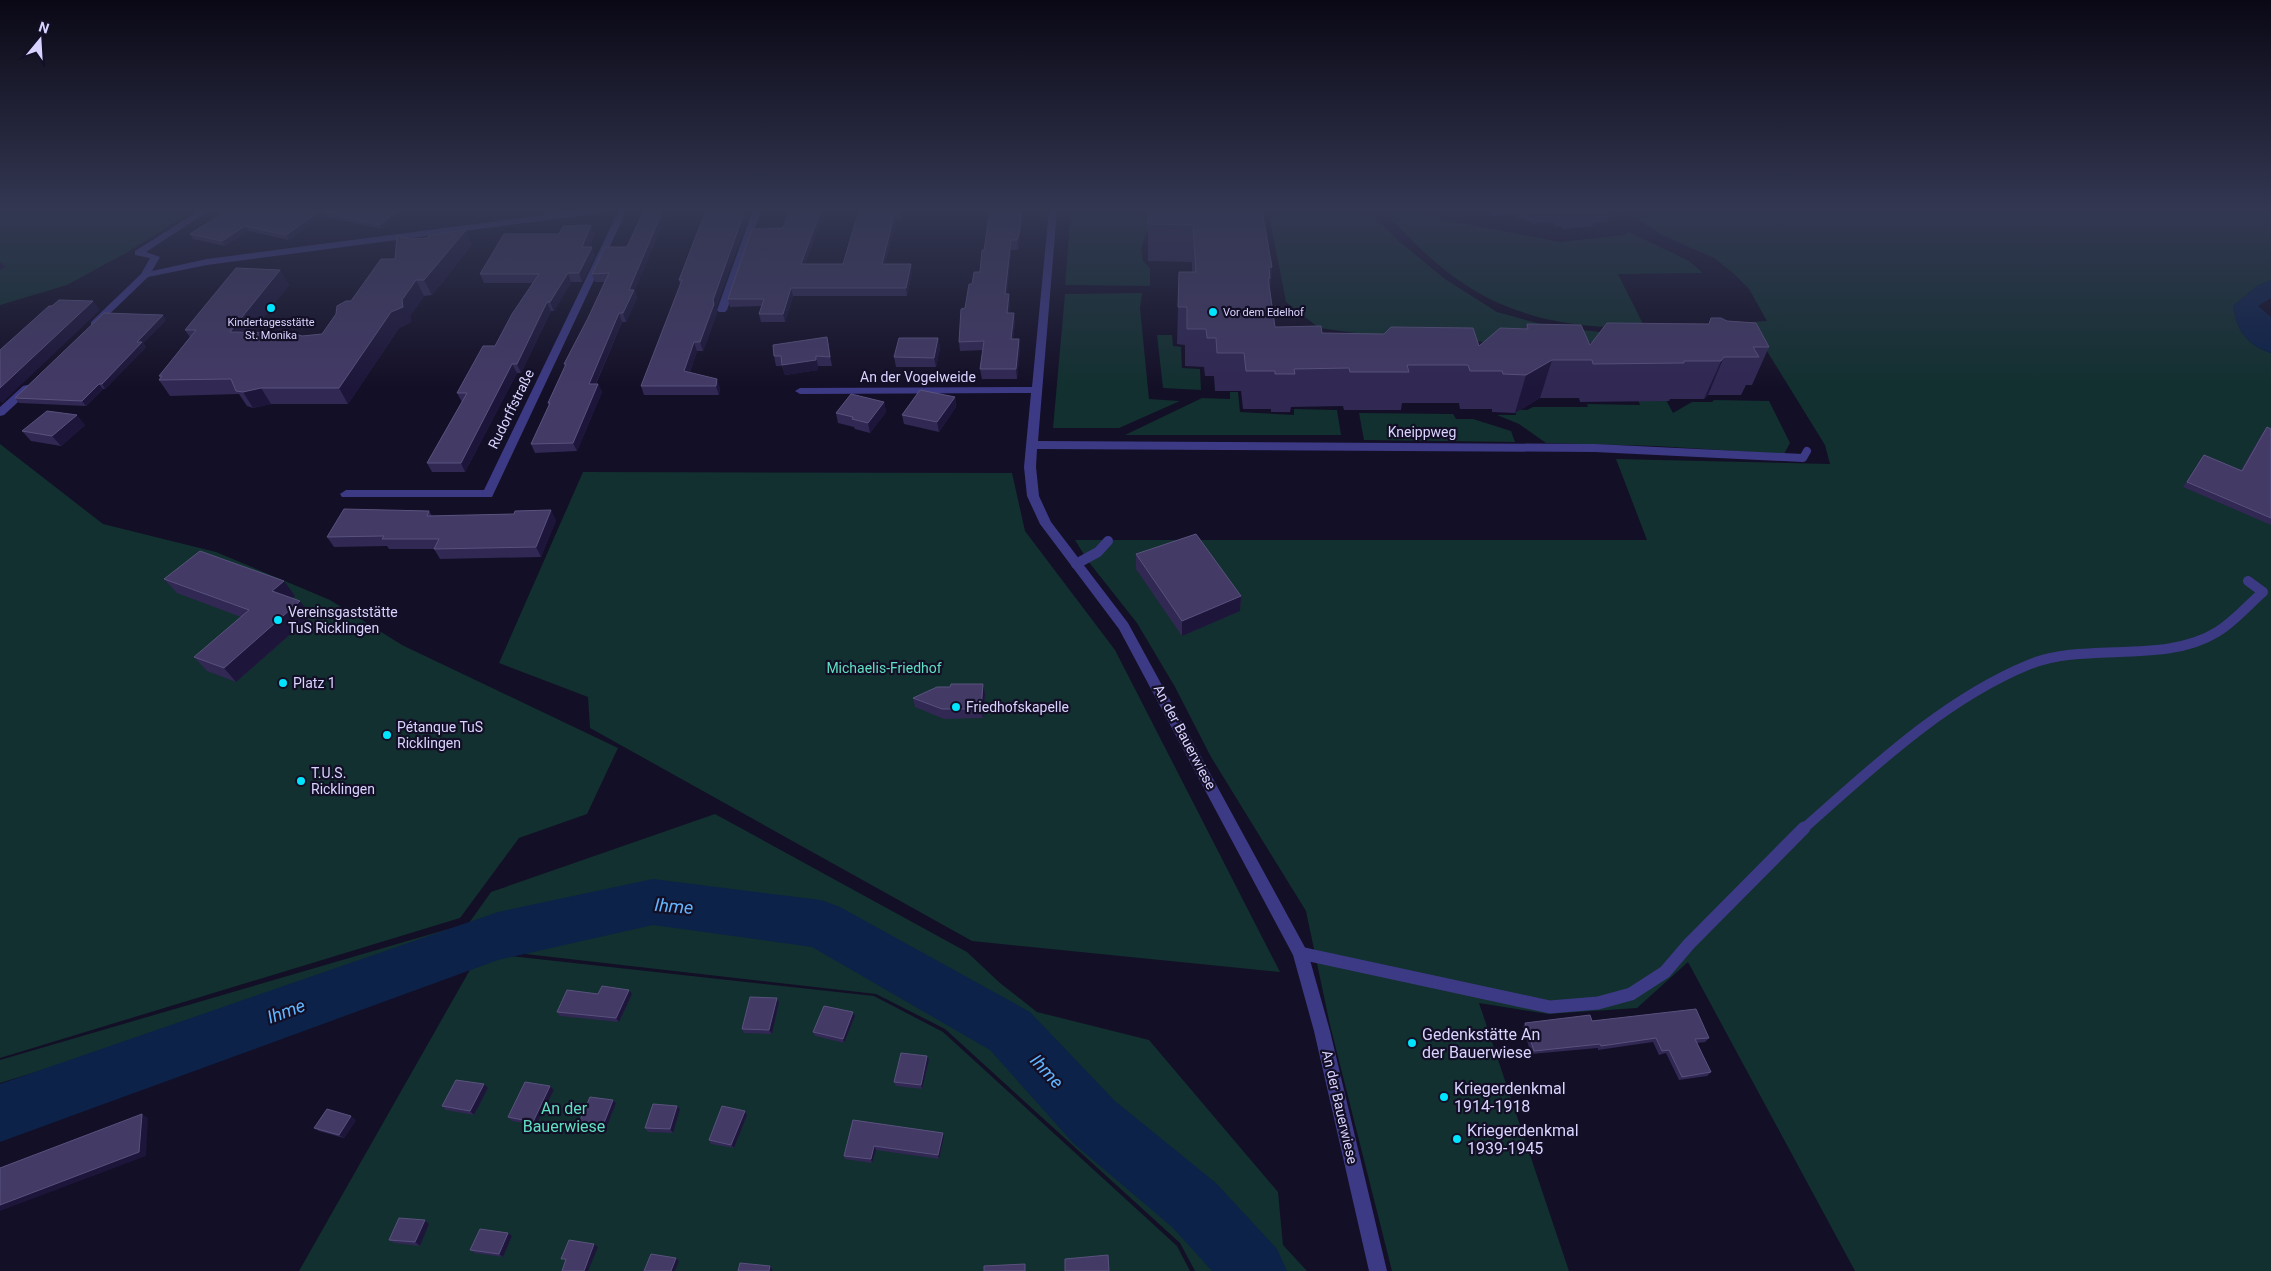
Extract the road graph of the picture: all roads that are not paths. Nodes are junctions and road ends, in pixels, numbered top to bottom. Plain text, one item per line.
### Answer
1 (148, 269) edge
2 (172, 269) edge
3 (595, 269) edge
4 (736, 269) edge
5 (1047, 269) edge
6 (145, 275) junction
7 (722, 310) dead end
8 (89, 329) edge
9 (32, 383) edge
10 (800, 390) dead end
11 (1036, 390) junction
12 (0, 413) edge
13 (1032, 445) junction
14 (1596, 448) joint
15 (1806, 451) dead end
16 (346, 494) dead end
17 (1108, 540) dead end
18 (1076, 564) junction
19 (2248, 581) dead end
20 (1300, 953) junction
21 (1378, 1271) edge

1 - 6 street
2 - 6 street
3 - 16 street, Rudorffstraße
4 - 7 street
5 - 11 street, An der Bauerwiese
6 - 8 street
9 - 12 street
10 - 11 street, An der Vogelweide
11 - 13 street, An der Bauerwiese
13 - 14 street, Kneippweg
13 - 18 street, An der Bauerwiese
14 - 15 lane, Kneippweg
17 - 18 lane
18 - 20 street, An der Bauerwiese
19 - 20 lane
20 - 21 street, An der Bauerwiese

